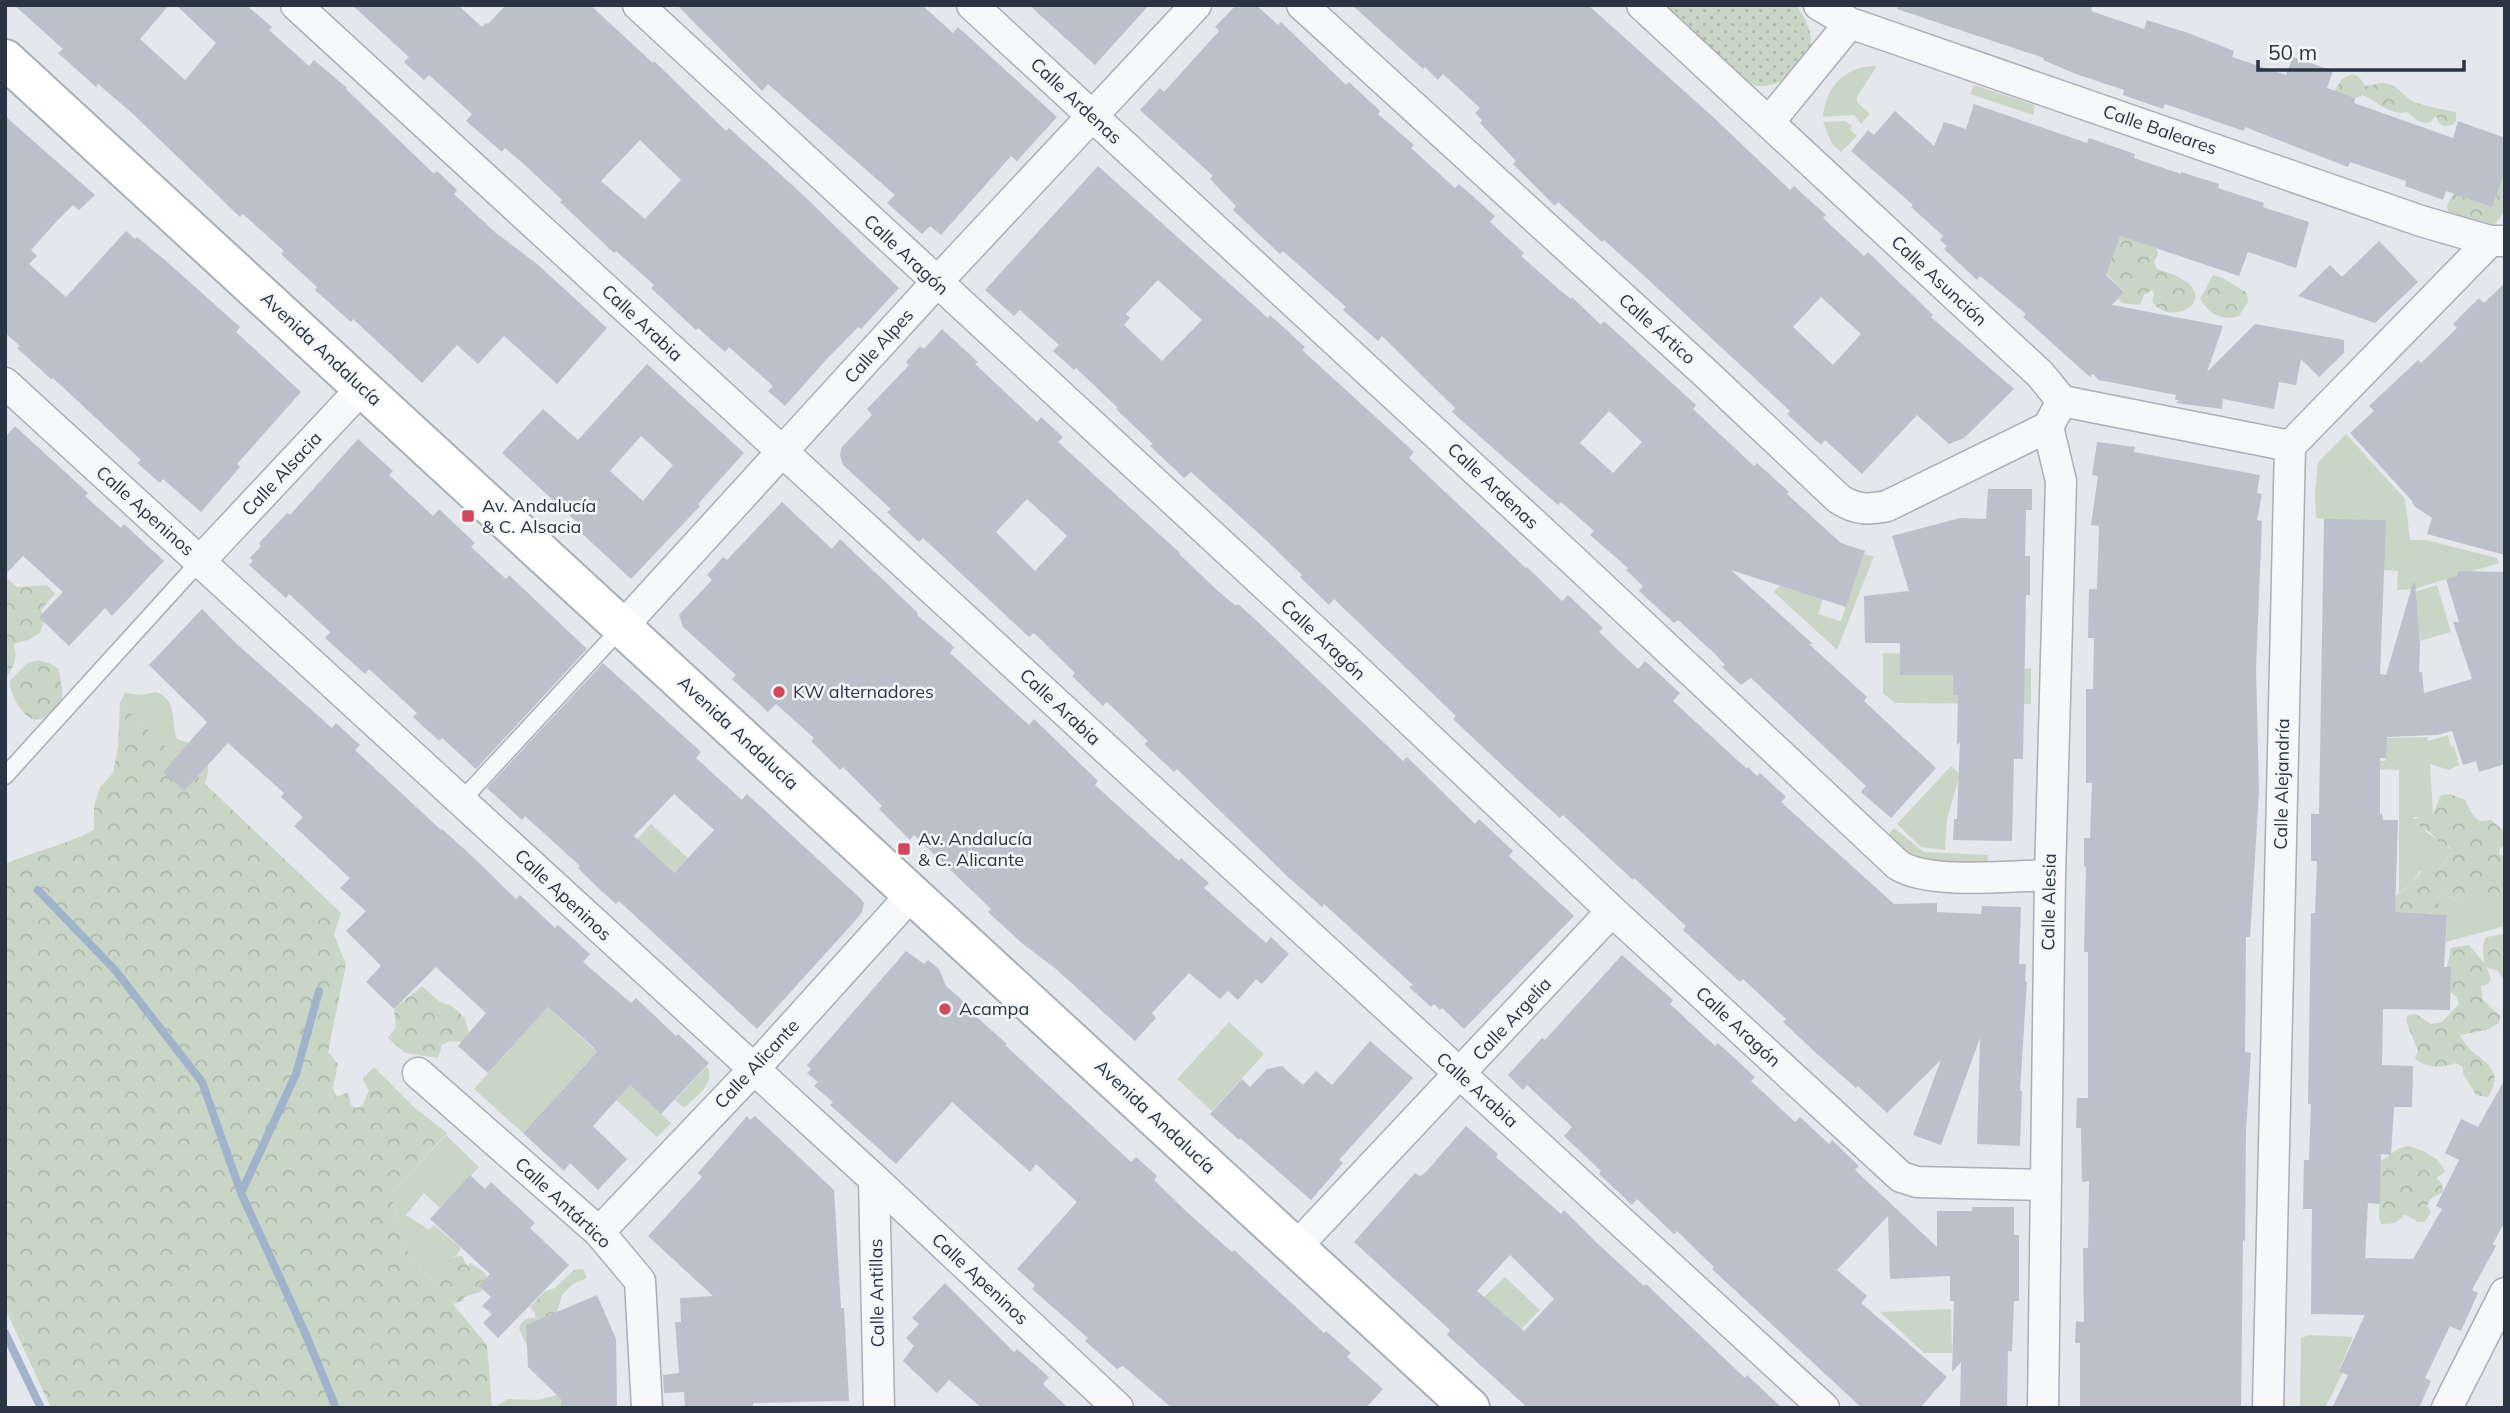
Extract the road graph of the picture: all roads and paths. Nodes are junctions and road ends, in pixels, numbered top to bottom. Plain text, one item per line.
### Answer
1 (296, 5) edge
2 (638, 5) edge
3 (972, 5) edge
4 (1196, 5) edge
5 (1302, 5) edge
6 (1642, 5) edge
7 (1819, 5) edge
8 (1850, 23) junction
9 (5, 59) edge
10 (1092, 116) junction
11 (1769, 122) junction
12 (2498, 241) edge
13 (936, 283) junction
14 (5, 383) edge
15 (363, 387) junction
16 (2055, 414) junction
17 (2290, 446) junction
18 (783, 452) junction
19 (200, 561) junction
20 (622, 627) junction
21 (5, 776) edge
22 (461, 801) junction
23 (2050, 875) junction
24 (912, 894) junction
25 (1612, 911) junction
26 (753, 1070) junction
27 (418, 1073) dead end
28 (1460, 1075) junction
29 (874, 1179) junction
30 (2045, 1185) junction
31 (599, 1232) junction
32 (1296, 1247) junction
33 (2505, 1293) edge
34 (2494, 1340) edge
35 (647, 1408) edge
36 (879, 1408) edge
37 (1118, 1408) edge
38 (1470, 1408) edge
39 (1824, 1408) edge
40 (2043, 1408) edge
41 (2269, 1408) edge
42 (2447, 1408) edge

1 - 18 street, Calle Arabia
2 - 13 street, Calle Aragón
3 - 10 street, Calle Ardenas
4 - 10 street, Calle Alpes
5 - 16 street, Calle Ártico
6 - 11 street, Calle Asunción
7 - 8 street, Calle Baleares
8 - 11 street
8 - 12 street, Calle Baleares
9 - 15 street, Avenida Andalucía
10 - 13 street, Calle Alpes
10 - 23 street, Calle Ardenas
11 - 16 street, Calle Asunción
12 - 17 street
13 - 18 street, Calle Alpes
13 - 25 street, Calle Aragón
14 - 19 street, Calle Apeninos
15 - 19 street, Calle Alsacia
15 - 20 street, Avenida Andalucía
16 - 17 street
16 - 23 street, Calle Alesia
17 - 41 street, Calle Alejandría
18 - 20 street, Calle Alpes
18 - 28 street, Calle Arabia
19 - 21 lane
19 - 22 street, Calle Apeninos
20 - 22 lane
20 - 24 street, Avenida Andalucía
22 - 26 street, Calle Apeninos
23 - 30 street, Calle Alesia
24 - 26 street, Calle Alicante
24 - 32 street, Avenida Andalucía
25 - 28 street, Calle Argelia
25 - 30 street, Calle Aragón
26 - 29 street, Calle Apeninos
26 - 31 street, Calle Alicante
27 - 31 street, Calle Antártico
28 - 32 street, Calle Argelia
28 - 39 street, Calle Arabia
29 - 36 street, Calle Antillas
29 - 37 street, Calle Apeninos
30 - 40 street, Calle Alesia
31 - 35 street, Calle Antártico
32 - 38 street, Avenida Andalucía
33 - 34 street
34 - 42 street

